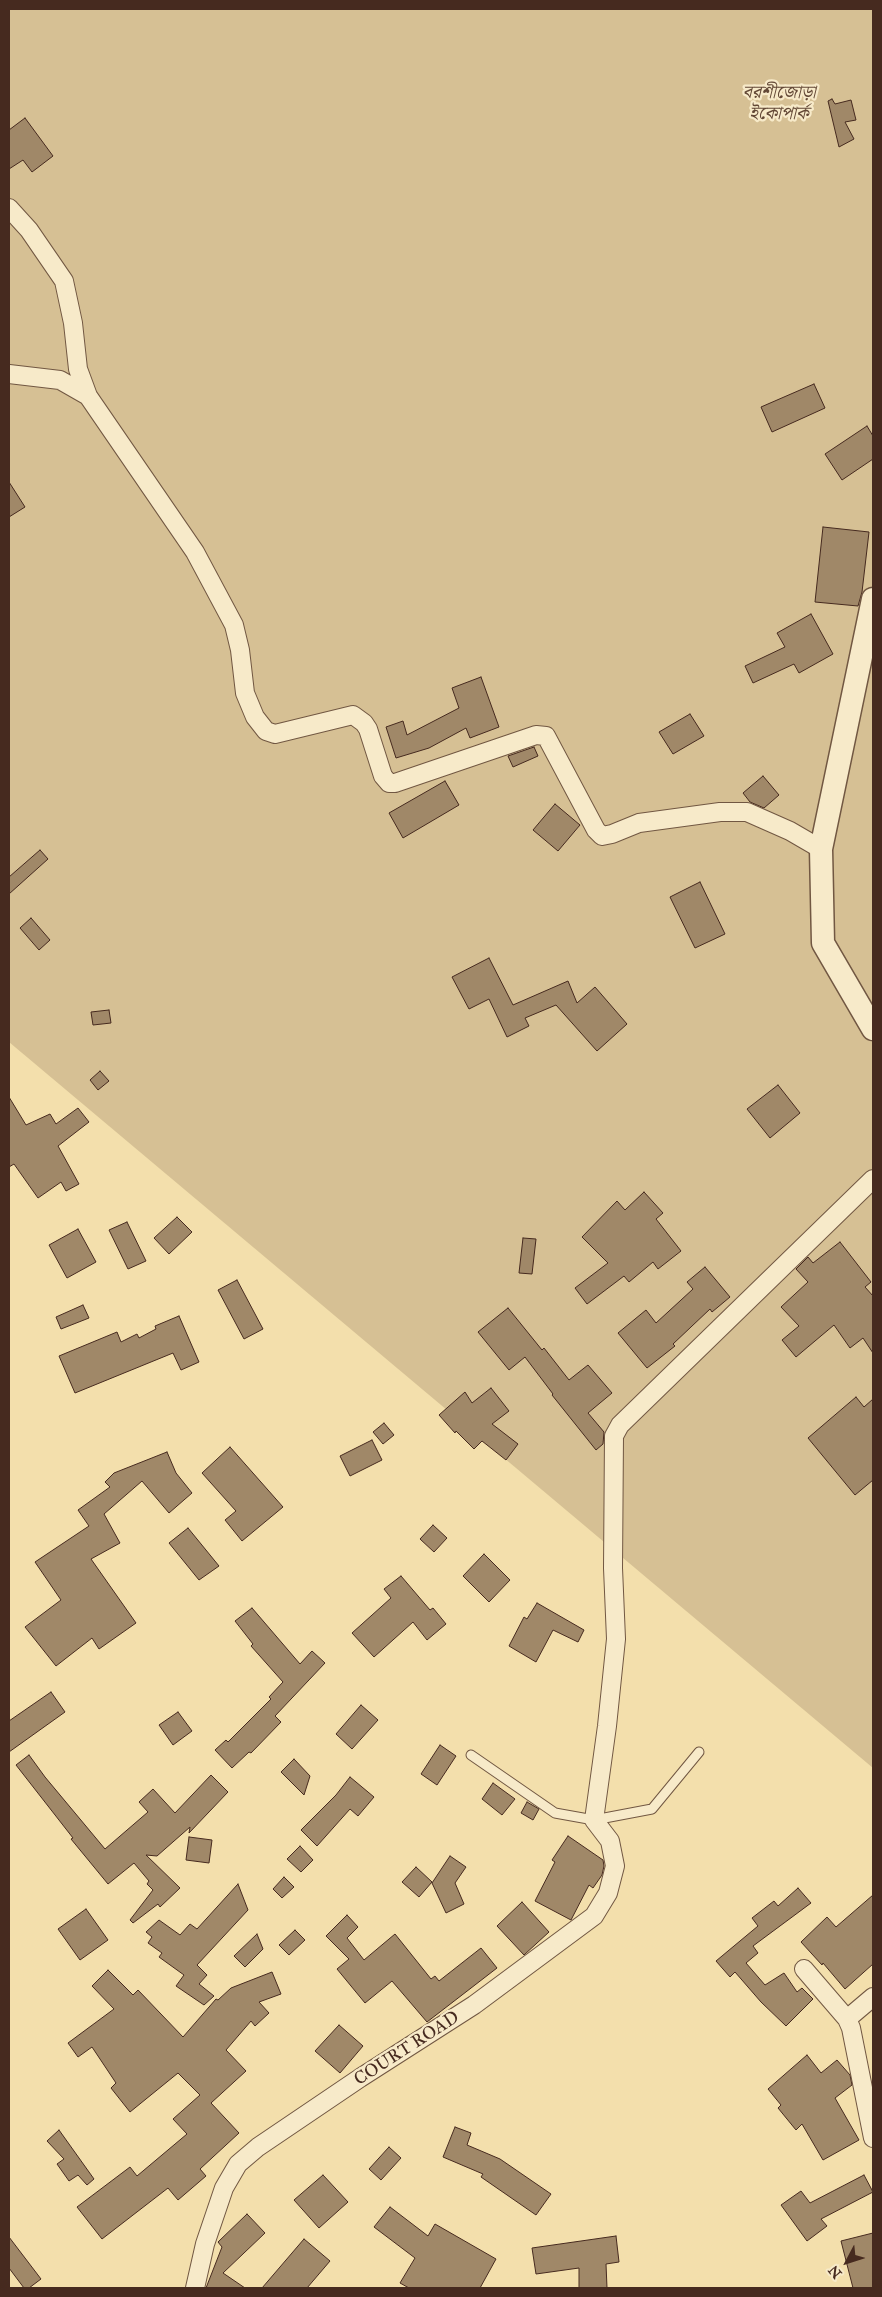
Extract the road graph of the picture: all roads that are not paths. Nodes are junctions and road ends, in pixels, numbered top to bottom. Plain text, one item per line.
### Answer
1 (9, 208) edge
2 (9, 374) edge
3 (88, 396) junction
4 (873, 599) edge
5 (821, 849) junction
6 (873, 1030) edge
7 (873, 1180) edge
8 (699, 1752) dead end
9 (471, 1755) dead end
10 (594, 1820) junction
11 (804, 1969) dead end
12 (873, 1997) edge
13 (847, 2019) junction
14 (873, 2138) edge
15 (195, 2288) edge

1 - 3 street
2 - 3 street
3 - 5 street
4 - 5 street
5 - 6 street
7 - 10 street
8 - 10 lane
9 - 10 lane
10 - 15 street, COURT ROAD
11 - 13 street
12 - 13 street
13 - 14 street

